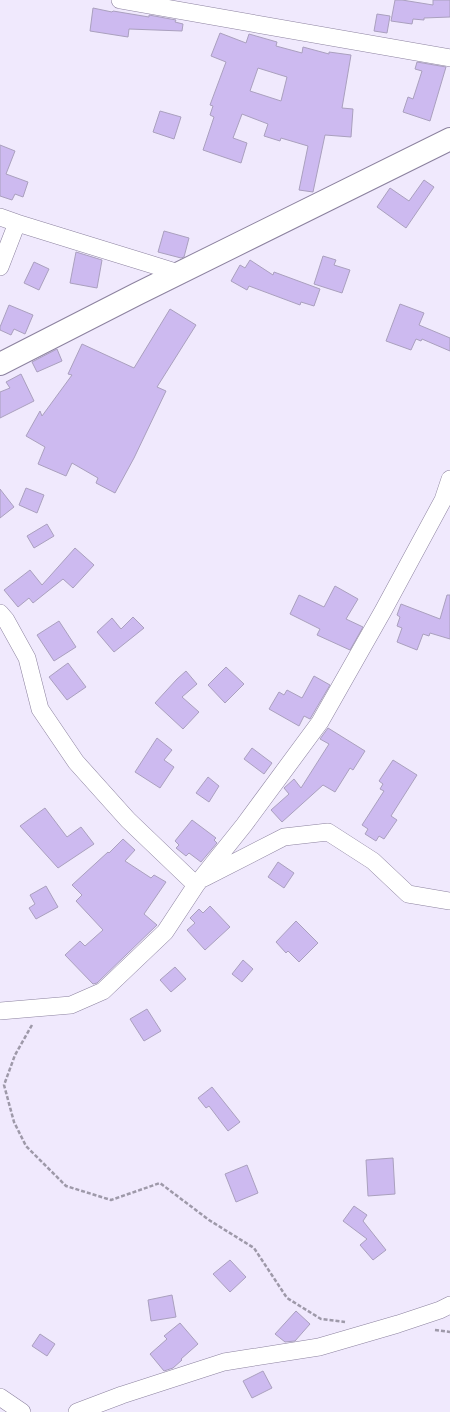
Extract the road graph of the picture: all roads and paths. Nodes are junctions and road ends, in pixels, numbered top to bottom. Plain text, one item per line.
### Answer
1 (120, 0) edge
2 (450, 58) edge
3 (450, 138) edge
4 (0, 217) edge
5 (16, 223) junction
6 (0, 267) edge
7 (179, 274) junction
8 (0, 364) edge
9 (450, 479) edge
10 (0, 612) edge
11 (197, 883) junction
12 (450, 901) edge
13 (42, 1007) junction
14 (0, 1011) edge
15 (450, 1305) edge
16 (350, 1322) dead end
17 (433, 1329) dead end
18 (450, 1332) edge
19 (0, 1397) edge
20 (22, 1412) edge
21 (77, 1412) edge

1 - 2 street
3 - 7 main road
4 - 5 street
5 - 6 street
5 - 7 street
7 - 8 main road
9 - 11 street
10 - 11 street
11 - 12 street
11 - 13 street
13 - 14 street
13 - 16 path
15 - 21 street
17 - 18 path
19 - 20 street

